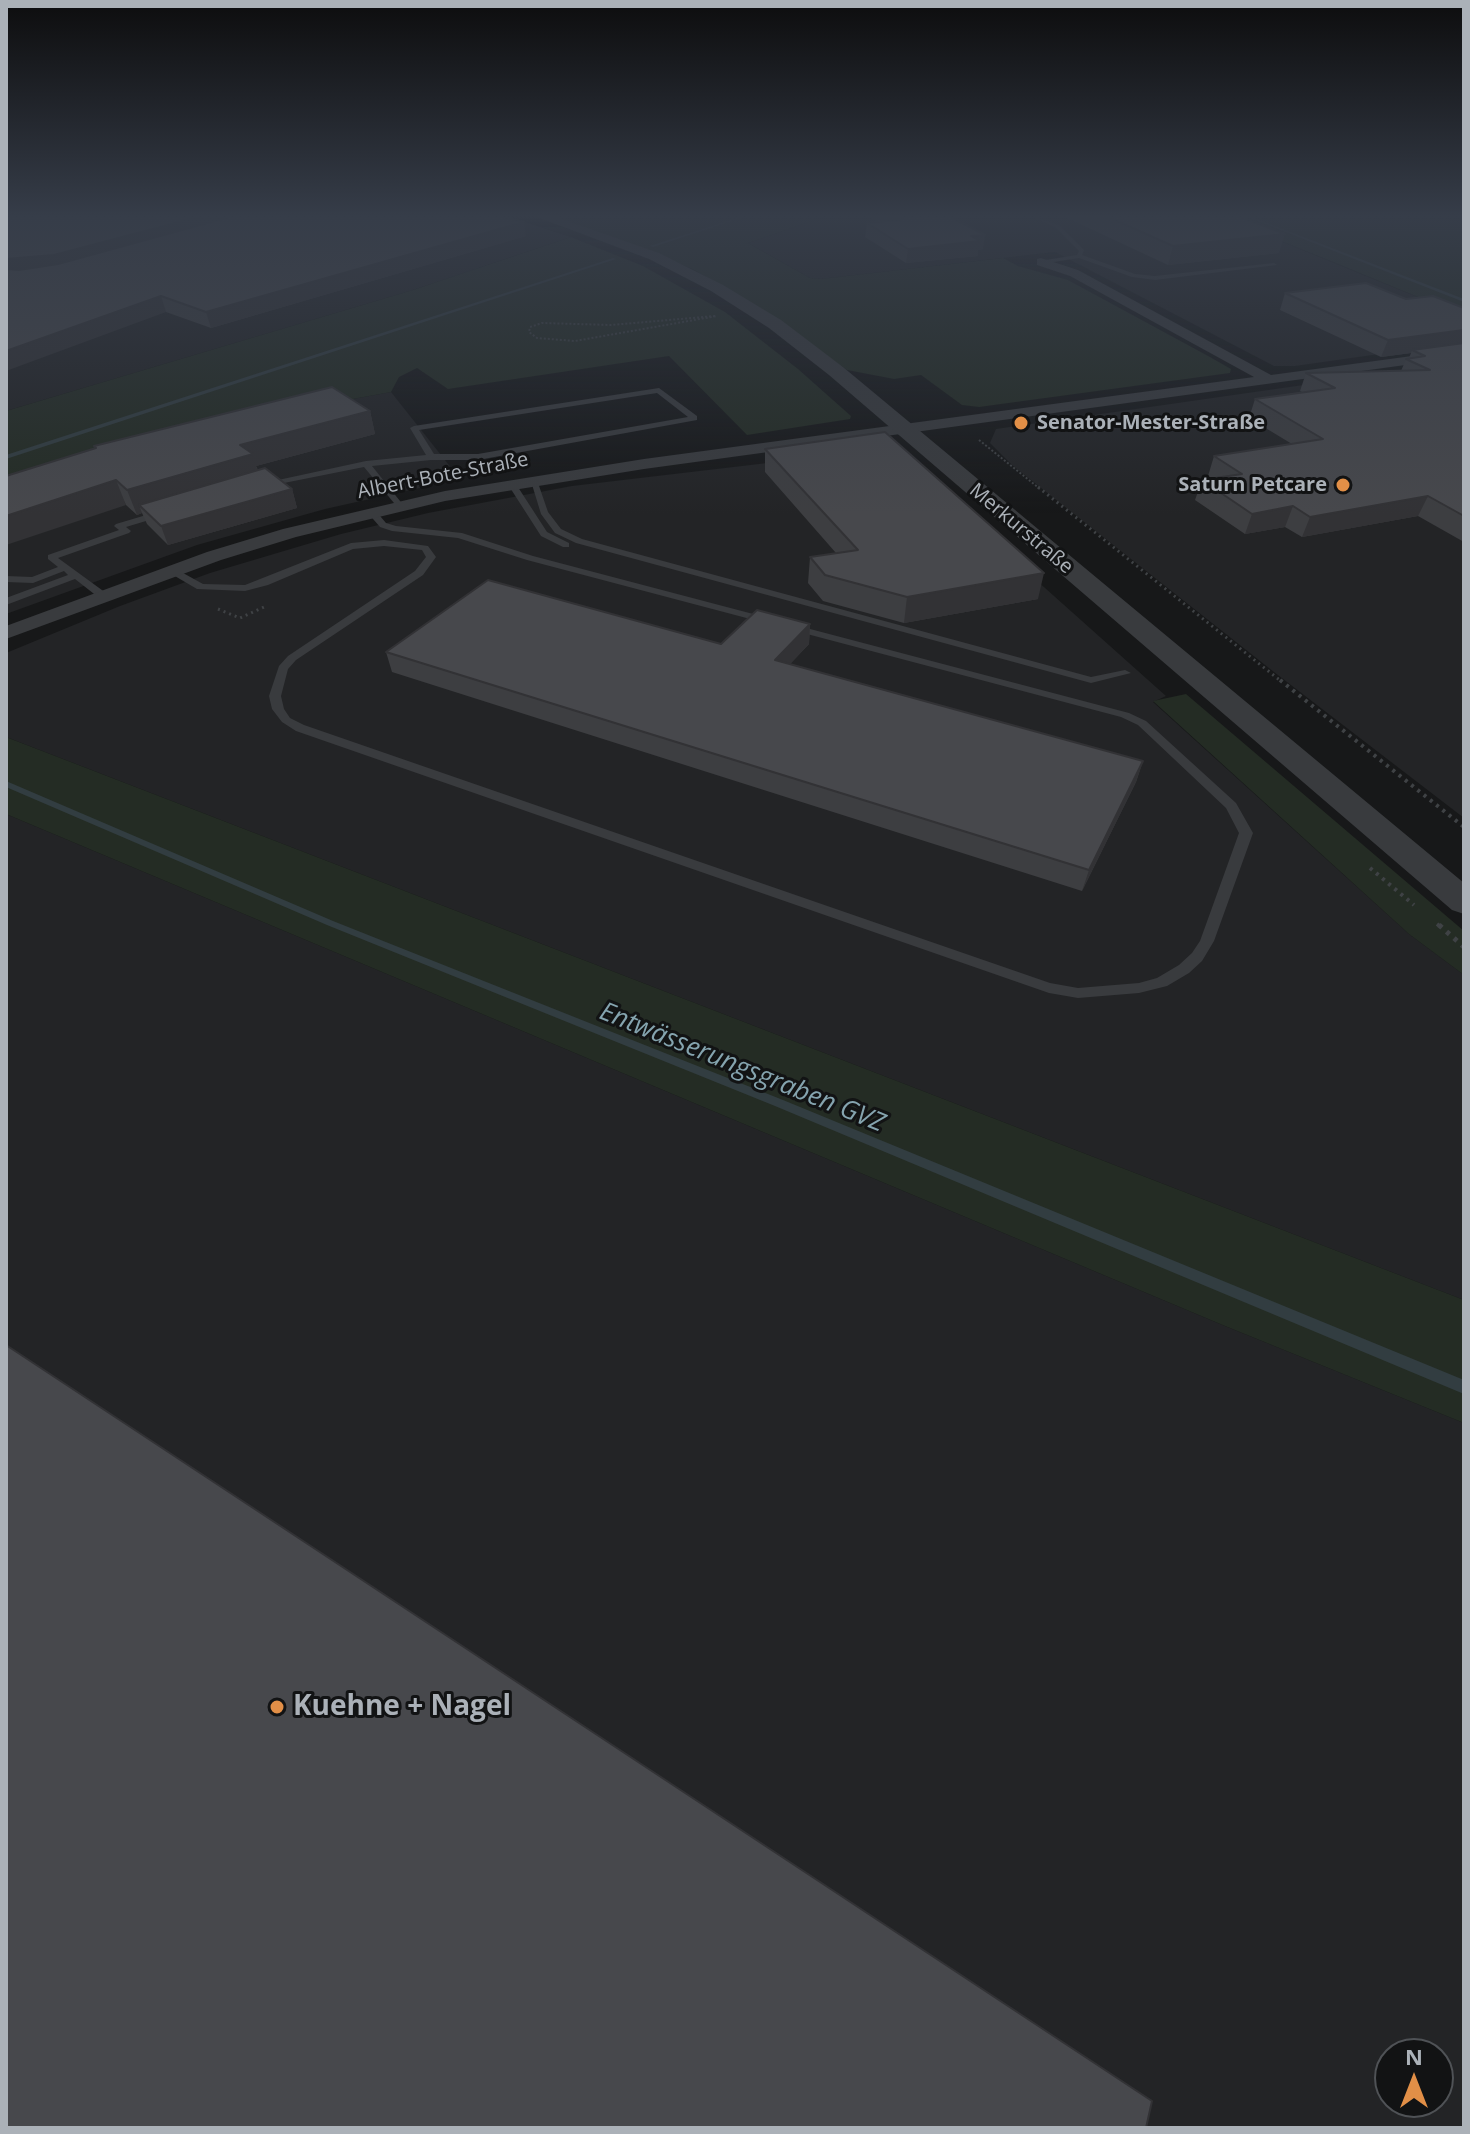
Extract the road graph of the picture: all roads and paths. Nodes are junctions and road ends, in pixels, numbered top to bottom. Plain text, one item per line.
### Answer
1 (715, 316) joint
2 (762, 316) edge
3 (1152, 316) edge
4 (1464, 353) edge
5 (1272, 381) junction
6 (905, 430) junction
7 (978, 431) dead end
8 (431, 457) junction
9 (366, 464) junction
10 (533, 480) junction
11 (511, 483) junction
12 (240, 490) edge
13 (399, 506) junction
14 (180, 508) edge
15 (372, 512) junction
16 (64, 568) junction
17 (171, 570) junction
18 (74, 576) junction
19 (6, 579) edge
20 (732, 583) junction
21 (102, 595) junction
22 (6, 602) edge
23 (6, 633) edge
24 (1125, 673) dead end
25 (1464, 827) edge
26 (1464, 902) edge

1 - 1 path
2 - 6 street, Merkurstraße
3 - 5 street
4 - 5 street
5 - 6 street
6 - 10 street, Albert-Bote-Straße
6 - 26 street, Merkurstraße
7 - 25 path
8 - 8 lane
8 - 9 lane
9 - 12 lane
9 - 13 lane
10 - 11 street, Albert-Bote-Straße
10 - 20 lane
11 - 13 street, Albert-Bote-Straße
11 - 20 lane
13 - 15 street, Albert-Bote-Straße
14 - 16 lane
15 - 17 street, Albert-Bote-Straße
15 - 17 lane
16 - 18 lane
16 - 19 lane
17 - 21 street, Albert-Bote-Straße
18 - 21 lane
18 - 22 lane
20 - 24 lane
21 - 23 street, Albert-Bote-Straße

